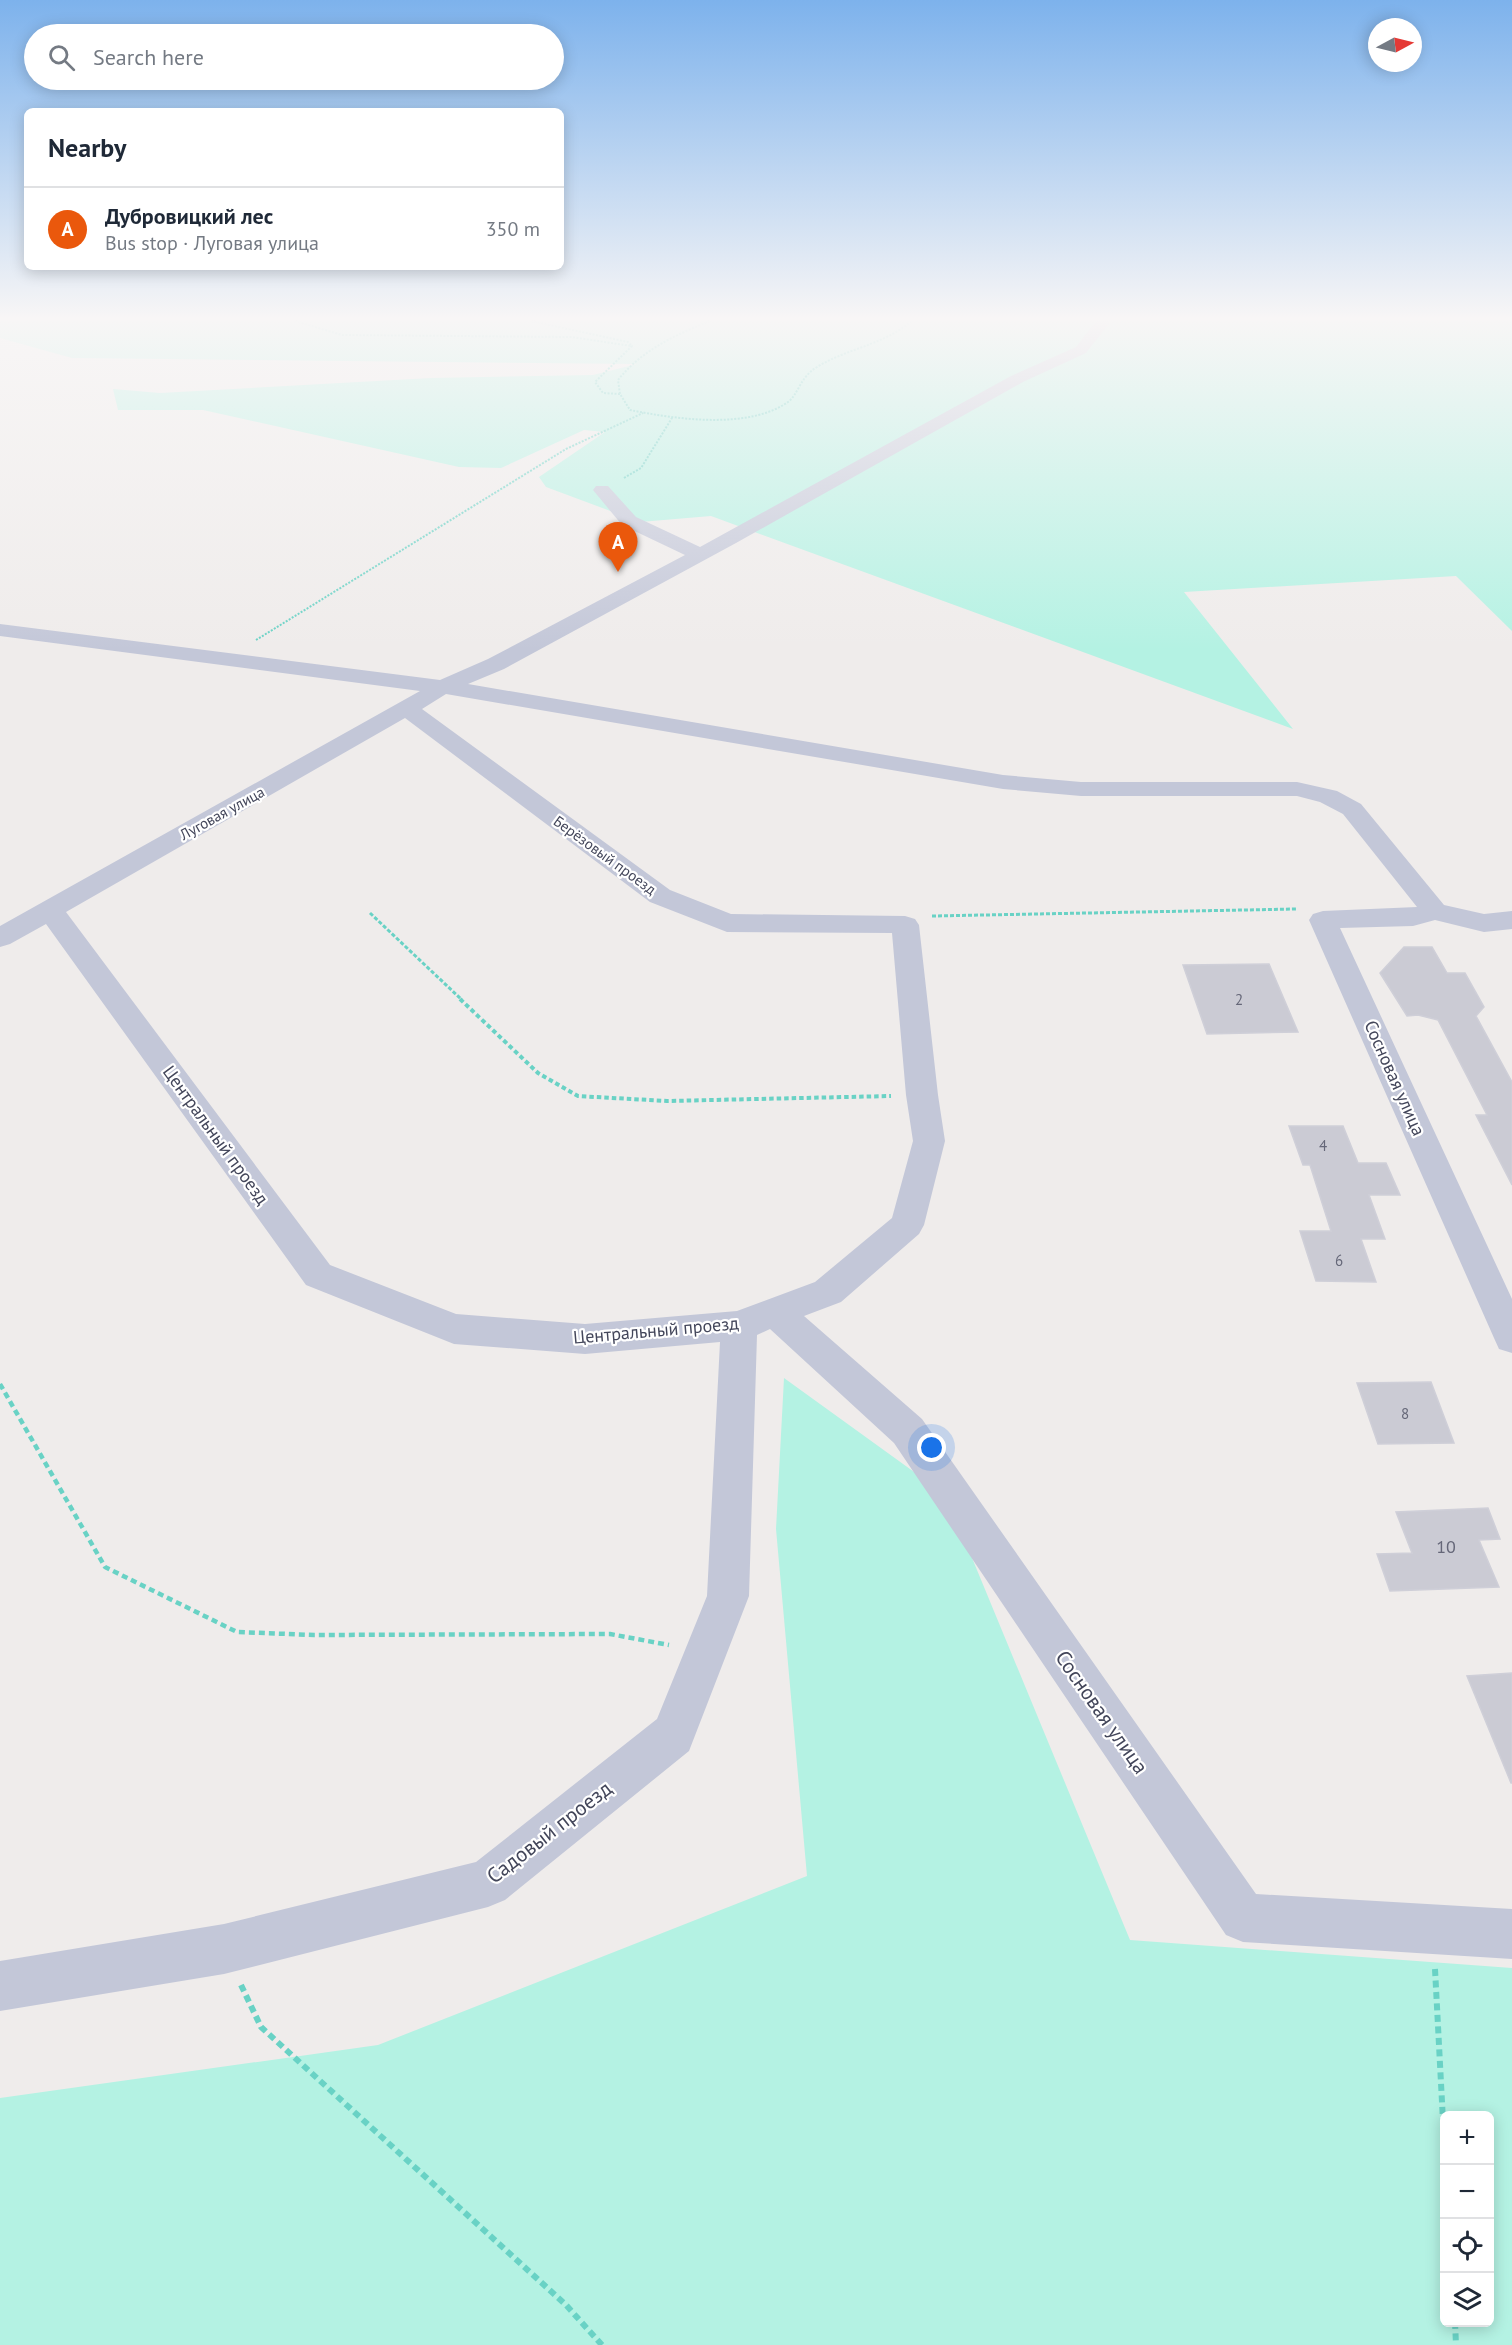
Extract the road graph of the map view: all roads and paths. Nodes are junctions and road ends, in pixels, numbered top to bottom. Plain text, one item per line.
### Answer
1 (606, 430) edge
2 (664, 430) edge
3 (924, 430) edge
4 (602, 490) joint
5 (700, 554) junction
6 (0, 630) edge
7 (225, 660) junction
8 (443, 687) junction
9 (406, 708) junction
10 (50, 910) junction
11 (1434, 910) junction
12 (370, 914) dead end
13 (1323, 920) junction
14 (1512, 920) edge
15 (905, 925) junction
16 (0, 938) edge
17 (922, 1095) junction
18 (757, 1319) junction
19 (1512, 1338) edge
20 (0, 1384) edge
21 (705, 1652) junction
22 (1432, 1929) junction
23 (1512, 1934) edge
24 (224, 1949) junction
25 (0, 1986) edge
26 (1442, 2111) edge
27 (1455, 2327) edge
28 (602, 2345) edge
29 (1456, 2345) edge

1 - 7 path
2 - 4 path
3 - 5 street, Луговая улица
4 - 5 street
5 - 8 street, Луговая улица
6 - 7 street
7 - 8 street
8 - 9 street, Луговая улица
8 - 11 street
9 - 10 street, Луговая улица
9 - 15 street, Берёзовый проезд
10 - 16 street, Луговая улица
10 - 18 street, Центральный проезд
11 - 13 street
11 - 14 street
12 - 17 path
13 - 15 path
13 - 19 street, Сосновая улица
15 - 17 street, Центральный проезд
17 - 18 street, Центральный проезд
18 - 21 street, Садовый проезд
18 - 22 street, Сосновая улица
20 - 21 path
21 - 24 street, Садовый проезд
22 - 23 street, Сосновая улица
22 - 26 path
24 - 25 street, Садовый проезд
24 - 28 path
27 - 29 path

